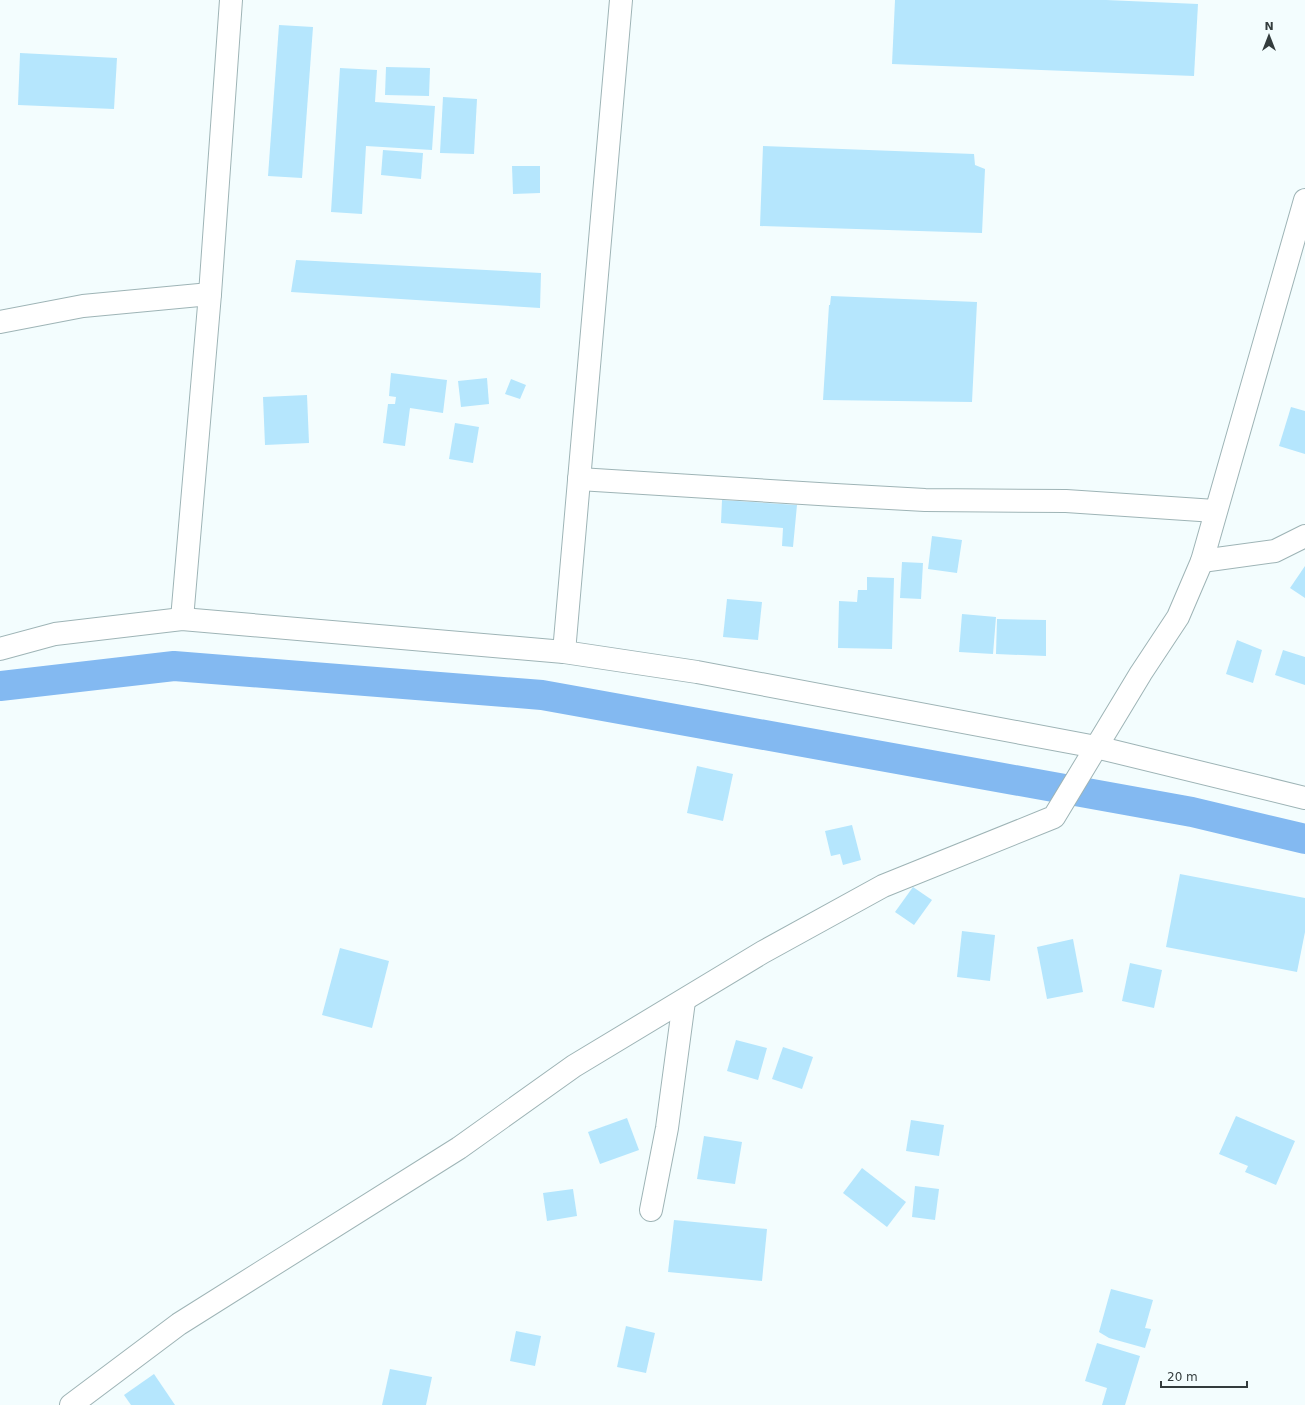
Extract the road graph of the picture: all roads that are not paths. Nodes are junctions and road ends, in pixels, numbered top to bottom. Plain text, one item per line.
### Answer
1 (231, 0) edge
2 (621, 0) edge
3 (1305, 200) edge
4 (210, 294) junction
5 (0, 322) edge
6 (579, 479) junction
7 (1215, 511) junction
8 (1305, 536) edge
9 (1202, 560) junction
10 (182, 619) junction
11 (0, 649) edge
12 (564, 652) junction
13 (1095, 748) junction
14 (1305, 798) edge
15 (684, 1001) junction
16 (651, 1210) dead end
17 (70, 1405) edge

1 - 4 street
2 - 6 street
3 - 7 street
4 - 5 street
4 - 10 street
6 - 7 street
6 - 12 street
7 - 9 street
8 - 9 street
9 - 13 street
10 - 11 street
10 - 12 street
12 - 13 street
13 - 14 street
13 - 15 street
15 - 16 street
15 - 17 street

